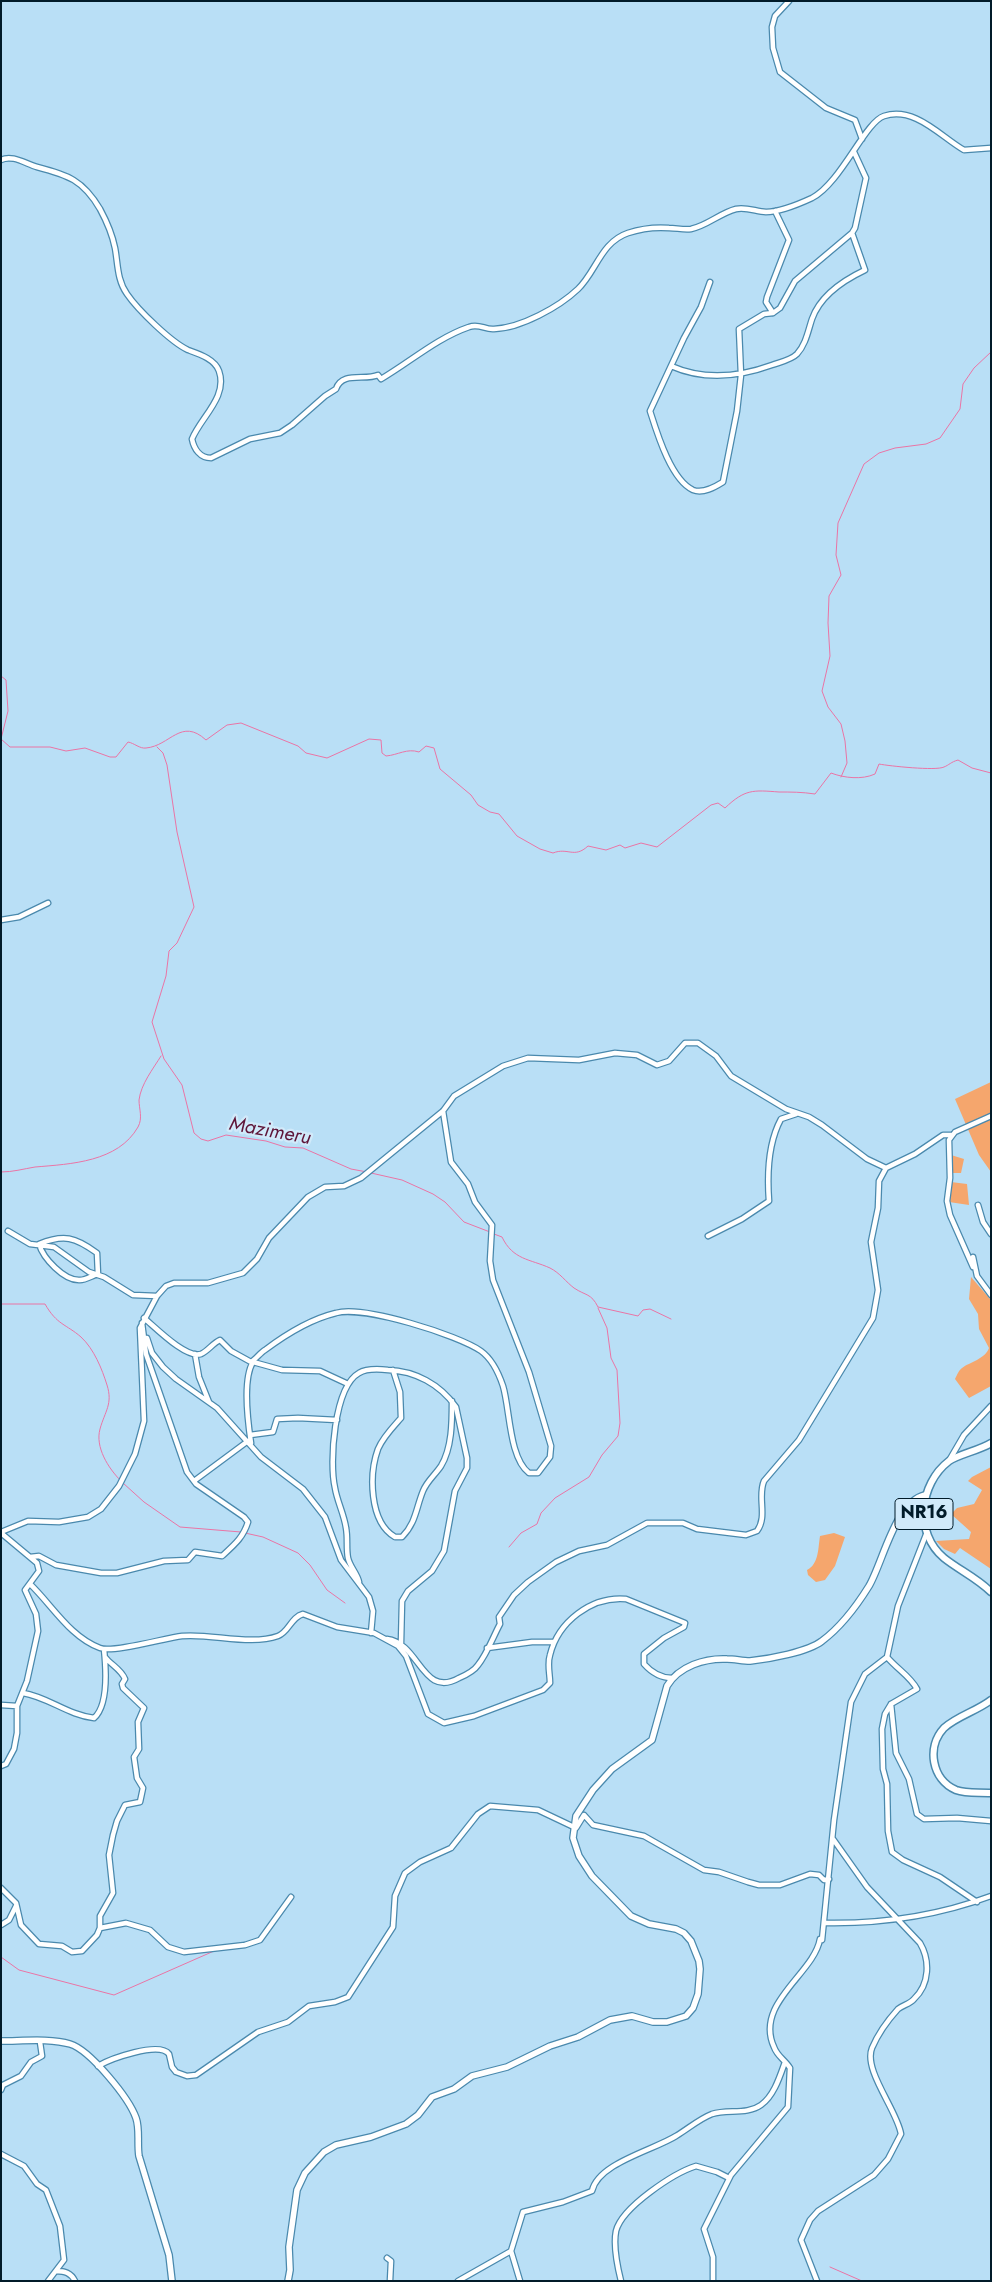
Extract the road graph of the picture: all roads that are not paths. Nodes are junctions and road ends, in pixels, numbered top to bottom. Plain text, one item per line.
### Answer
1 (789, 1) edge
2 (862, 140) junction
3 (991, 148) edge
4 (854, 152) junction
5 (1, 160) edge
6 (775, 211) junction
7 (852, 233) junction
8 (710, 282) dead end
9 (773, 314) junction
10 (671, 366) junction
11 (741, 375) junction
12 (48, 903) dead end
13 (1, 920) edge
14 (442, 1111) junction
15 (797, 1114) junction
16 (991, 1116) edge
17 (951, 1135) junction
18 (886, 1168) junction
19 (978, 1205) dead end
20 (8, 1231) dead end
21 (991, 1234) edge
22 (708, 1236) dead end
23 (39, 1244) junction
24 (973, 1257) dead end
25 (973, 1267) junction
26 (96, 1275) junction
27 (991, 1295) edge
28 (157, 1296) junction
29 (143, 1320) junction
30 (195, 1354) junction
31 (253, 1362) junction
32 (393, 1370) junction
33 (348, 1384) junction
34 (452, 1401) junction
35 (210, 1403) junction
36 (991, 1406) edge
37 (337, 1420) junction
38 (250, 1435) junction
39 (249, 1443) junction
40 (991, 1444) edge
41 (949, 1461) junction
42 (194, 1481) junction
43 (925, 1495) junction
44 (927, 1532) junction
45 (1, 1533) edge
46 (30, 1557) junction
47 (359, 1582) junction
48 (30, 1584) junction
49 (991, 1592) edge
50 (371, 1633) junction
51 (387, 1639) junction
52 (554, 1642) junction
53 (400, 1643) junction
54 (487, 1648) junction
55 (104, 1649) junction
56 (887, 1657) junction
57 (105, 1658) junction
58 (672, 1678) junction
59 (22, 1693) junction
60 (991, 1700) edge
61 (891, 1704) junction
62 (1, 1705) edge
63 (17, 1706) junction
64 (1, 1766) edge
65 (991, 1793) edge
66 (991, 1821) edge
67 (573, 1827) junction
68 (833, 1838) junction
69 (829, 1878) junction
70 (1, 1888) edge
71 (991, 1896) edge
72 (291, 1898) dead end
73 (977, 1902) junction
74 (16, 1906) junction
75 (900, 1920) junction
76 (825, 1923) junction
77 (1, 1926) edge
78 (100, 1928) junction
79 (1, 2042) edge
80 (40, 2042) junction
81 (785, 2062) junction
82 (98, 2066) junction
83 (1, 2090) edge
84 (1, 2154) edge
85 (729, 2178) junction
86 (511, 2251) junction
87 (387, 2258) dead end
88 (56, 2271) junction
89 (48, 2281) edge
90 (75, 2281) edge
91 (172, 2281) edge
92 (288, 2281) edge
93 (390, 2281) edge
94 (458, 2281) edge
95 (520, 2281) edge
96 (621, 2281) edge
97 (713, 2281) edge
98 (817, 2281) edge

1 - 2 street
2 - 3 street
2 - 4 street
4 - 6 street
4 - 7 street
5 - 6 street
6 - 9 street
7 - 9 street
7 - 11 street
8 - 10 street
9 - 11 street
10 - 11 street
10 - 11 street
12 - 13 street
14 - 15 street
14 - 28 street
14 - 31 street
15 - 18 street
15 - 22 street
16 - 17 street
17 - 18 street
17 - 25 street
18 - 54 street
19 - 21 street
20 - 23 street
23 - 26 street
23 - 26 street
23 - 26 street
24 - 25 street
25 - 27 street
26 - 28 street
28 - 29 street
29 - 30 street
29 - 35 street
29 - 42 street
29 - 45 street
30 - 31 street
30 - 35 street
31 - 33 street
31 - 38 street
32 - 33 street
32 - 34 street
32 - 34 street
33 - 37 street
34 - 53 street
35 - 39 street
36 - 41 street
37 - 38 street
37 - 47 street
38 - 39 street
39 - 42 street
39 - 47 street
40 - 41 main road, NR16
41 - 43 main road, NR16
42 - 46 street
43 - 44 main road, NR16
43 - 58 main road
44 - 49 main road, NR16
44 - 56 street
45 - 46 street
46 - 48 street
47 - 50 street
48 - 55 street
48 - 59 street
50 - 51 street
50 - 55 street
51 - 52 street
51 - 53 street
52 - 54 street
52 - 58 street
53 - 54 street
55 - 57 street
56 - 61 street
56 - 68 street
57 - 59 street
57 - 78 street
58 - 67 main road
59 - 63 street
60 - 65 main road
61 - 66 street
61 - 73 street
62 - 63 street
63 - 64 street
67 - 69 street
67 - 82 street
67 - 92 main road
68 - 69 street
68 - 75 street
69 - 76 street
70 - 74 street
71 - 73 street
72 - 78 street
73 - 75 street
74 - 77 street
74 - 78 street
75 - 76 street
75 - 98 street
76 - 81 street
79 - 80 main road
80 - 82 main road
80 - 83 street
81 - 85 street
81 - 86 street
82 - 91 main road
84 - 88 street
85 - 96 street
85 - 97 street
86 - 94 street
86 - 95 street
87 - 93 street
88 - 89 street
88 - 90 street

